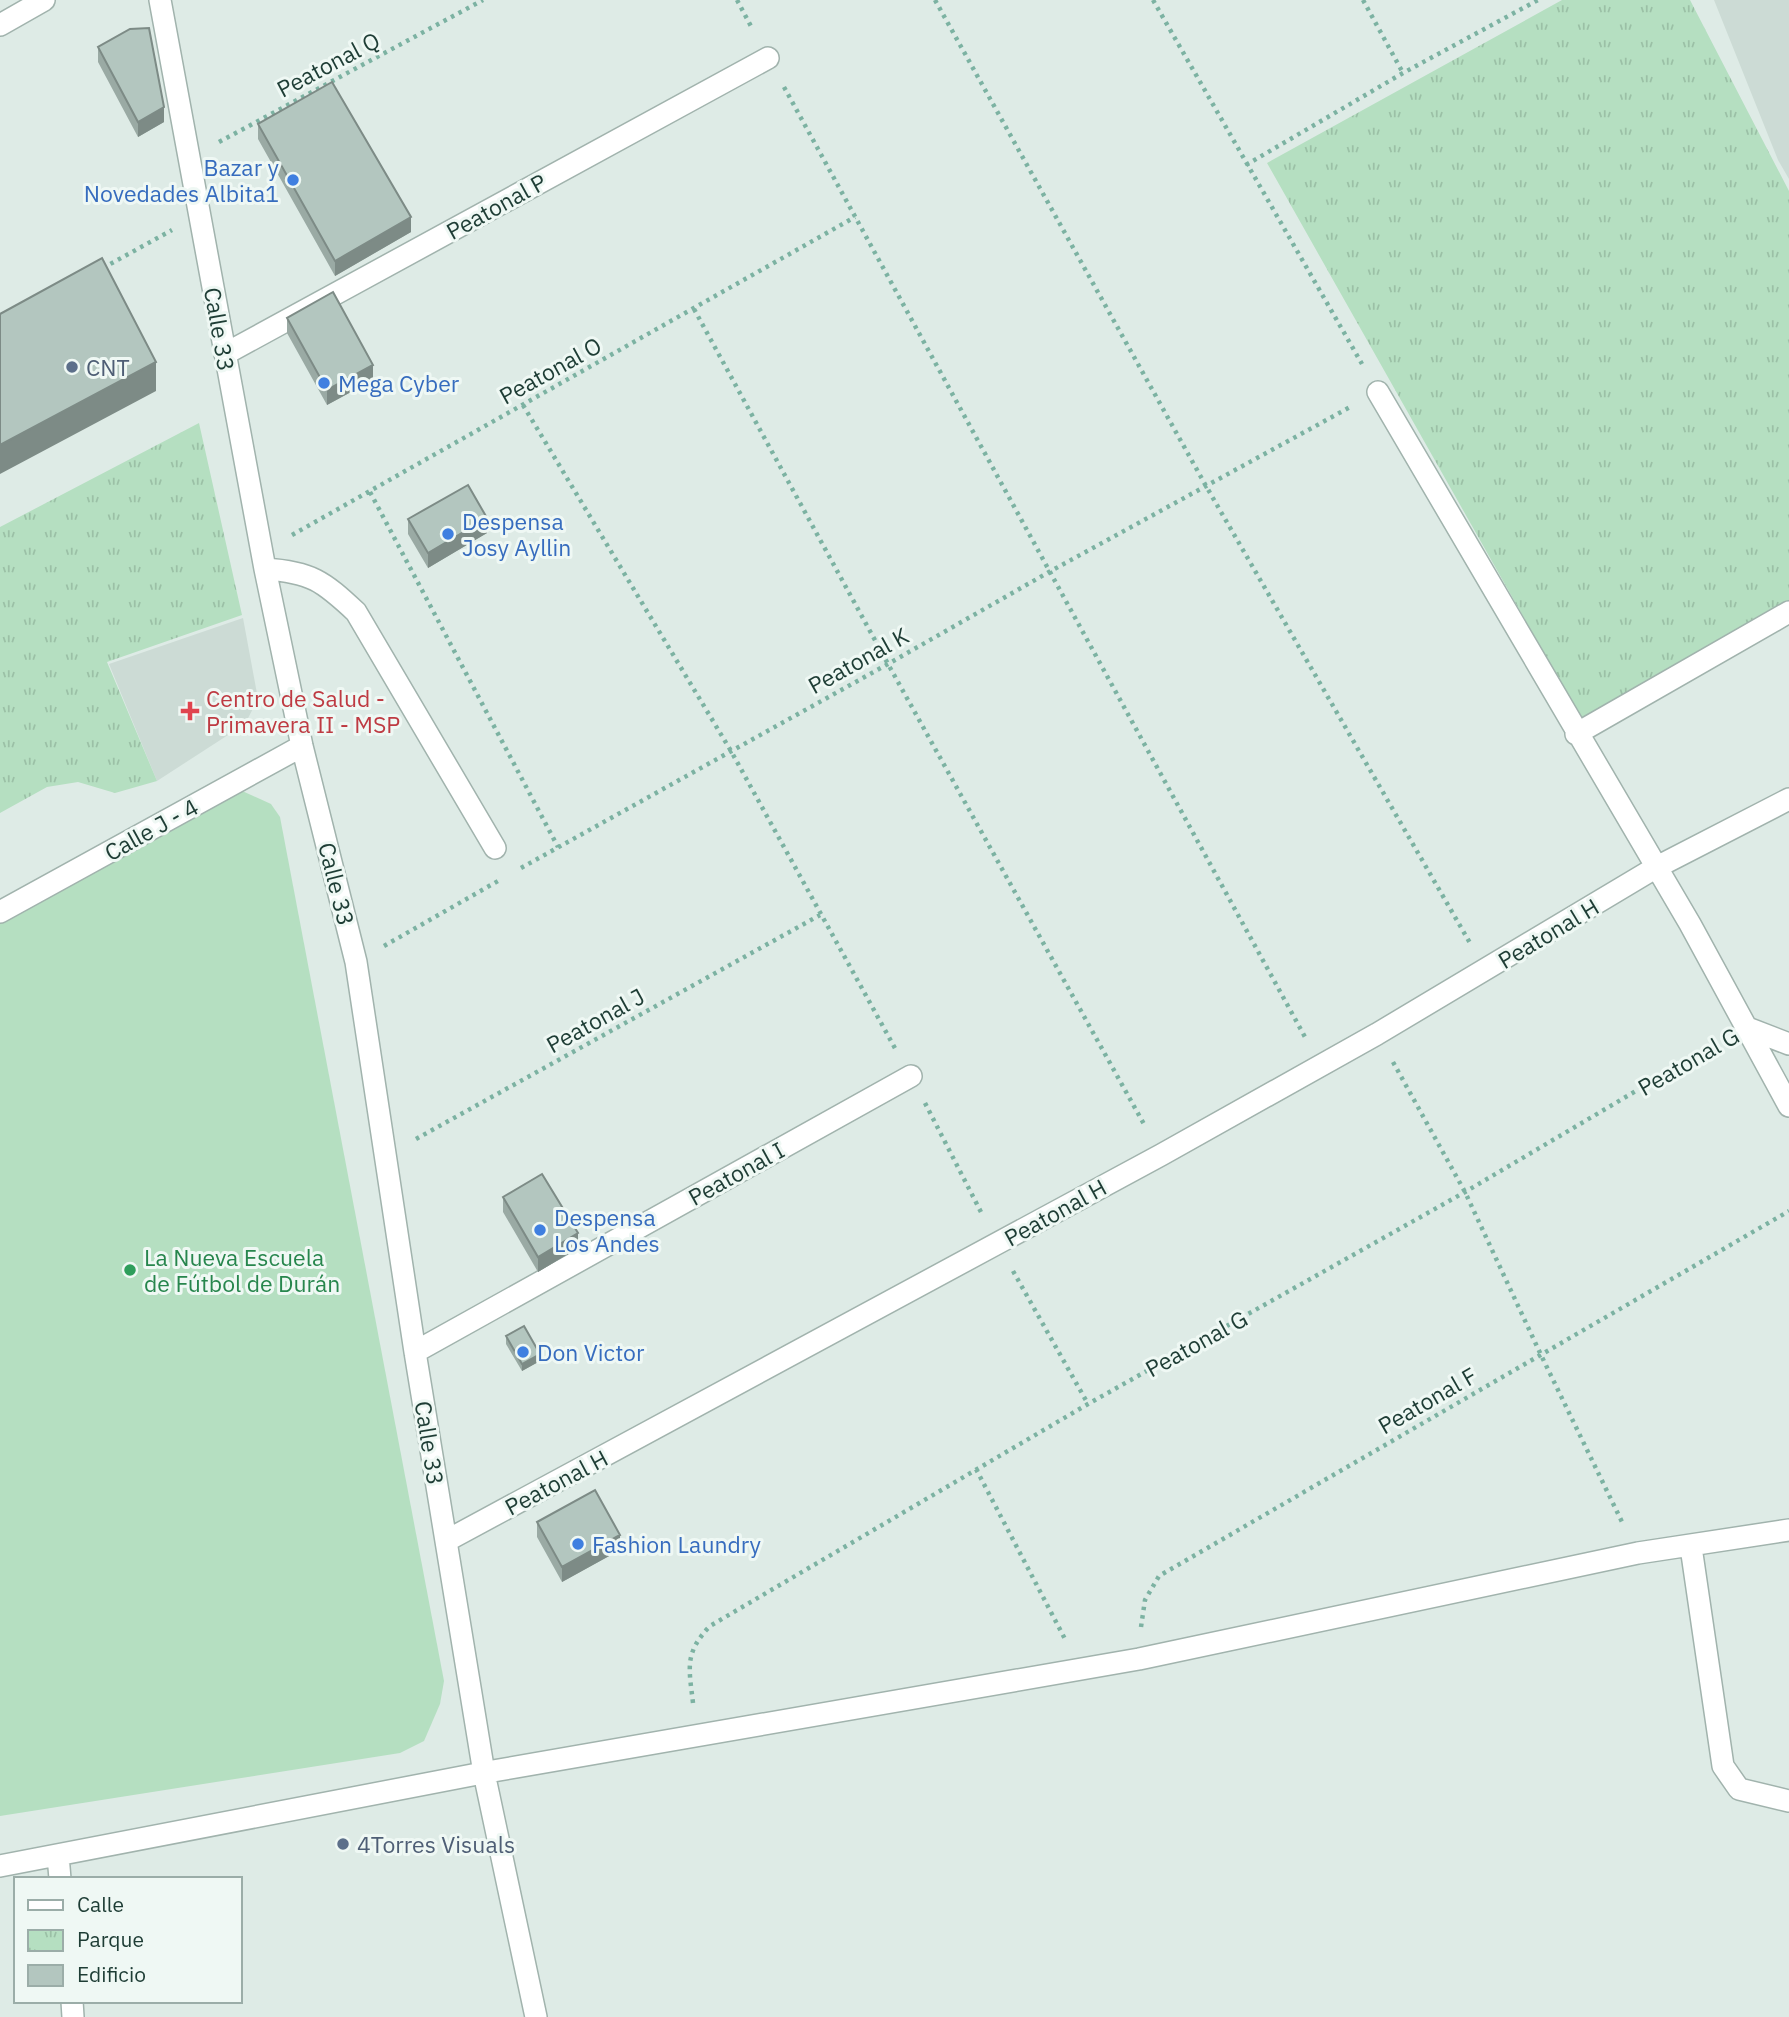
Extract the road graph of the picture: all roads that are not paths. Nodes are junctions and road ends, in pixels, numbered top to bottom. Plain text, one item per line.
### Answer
1 (44, 0) edge
2 (160, 0) edge
3 (0, 25) edge
4 (768, 58) road end
5 (225, 354) junction
6 (1378, 392) road end
7 (263, 560) junction
8 (1789, 612) edge
9 (1576, 734) junction
10 (302, 747) junction
11 (1789, 799) edge
12 (495, 848) dead end
13 (1655, 868) junction
14 (0, 912) edge
15 (1745, 1027) junction
16 (1789, 1044) edge
17 (911, 1076) road end
18 (1789, 1106) edge
19 (415, 1352) junction
20 (1789, 1530) edge
21 (446, 1541) junction
22 (1691, 1547) junction
23 (484, 1773) junction
24 (1789, 1801) edge
25 (58, 1855) junction
26 (0, 1866) edge
27 (60, 1877) edge
28 (536, 2017) edge

1 - 3 street
2 - 5 street, Calle 33
4 - 5 street, Peatonal P
5 - 7 street, Calle 33
6 - 9 street
7 - 10 street, Calle 33
7 - 12 street
8 - 9 street
9 - 13 street
10 - 14 street, Calle J - 4
10 - 19 street, Calle 33
11 - 13 street, Peatonal H
13 - 15 street
13 - 21 street, Peatonal H
15 - 16 street, Peatonal G
15 - 18 street
17 - 19 street, Peatonal I
19 - 21 street, Calle 33
20 - 22 street
21 - 23 street, Calle 33
22 - 23 street
22 - 24 street
23 - 25 street
23 - 28 street, Calle 33
25 - 26 street
25 - 27 street

